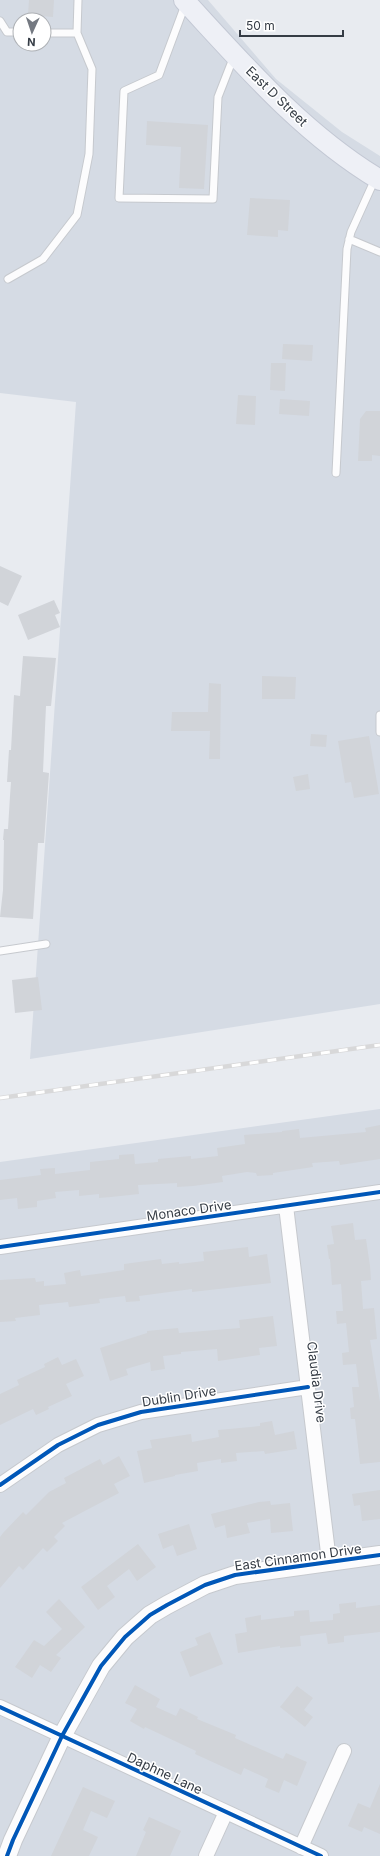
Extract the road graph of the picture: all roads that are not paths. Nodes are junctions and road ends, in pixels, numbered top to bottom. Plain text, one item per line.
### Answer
1 (78, 0) edge
2 (185, 1) edge
3 (0, 21) edge
4 (12, 32) edge
5 (52, 33) edge
6 (77, 33) junction
7 (235, 54) junction
8 (378, 179) edge
9 (350, 239) junction
10 (380, 252) edge
11 (8, 279) dead end
12 (336, 473) dead end
13 (380, 715) edge
14 (380, 732) edge
15 (46, 944) dead end
16 (0, 951) edge
17 (380, 1192) edge
18 (286, 1206) junction
19 (0, 1247) edge
20 (308, 1387) junction
21 (0, 1485) edge
22 (380, 1555) edge
23 (329, 1561) junction
24 (0, 1707) edge
25 (62, 1736) junction
26 (344, 1751) dead end
27 (226, 1812) junction
28 (301, 1847) junction
29 (7, 1856) edge
30 (206, 1856) edge
31 (321, 1856) edge

1 - 6 lane
2 - 7 main road, East D Street
2 - 7 lane
3 - 4 lane
5 - 6 lane
6 - 11 lane
7 - 8 main road, East D Street
8 - 9 lane
9 - 10 lane
9 - 12 lane
13 - 14 lane
15 - 16 lane
17 - 18 street, Monaco Drive
18 - 19 street, Monaco Drive
18 - 20 street, Claudia Drive
20 - 21 street, Dublin Drive
20 - 23 street, Claudia Drive
22 - 23 street, East Cinnamon Drive
23 - 25 street, East Cinnamon Drive
24 - 25 street, Daphne Lane
25 - 27 street, Daphne Lane
25 - 29 street, East Cinnamon Drive
26 - 28 street
27 - 28 street, Daphne Lane
27 - 30 street
28 - 31 street, Daphne Lane

